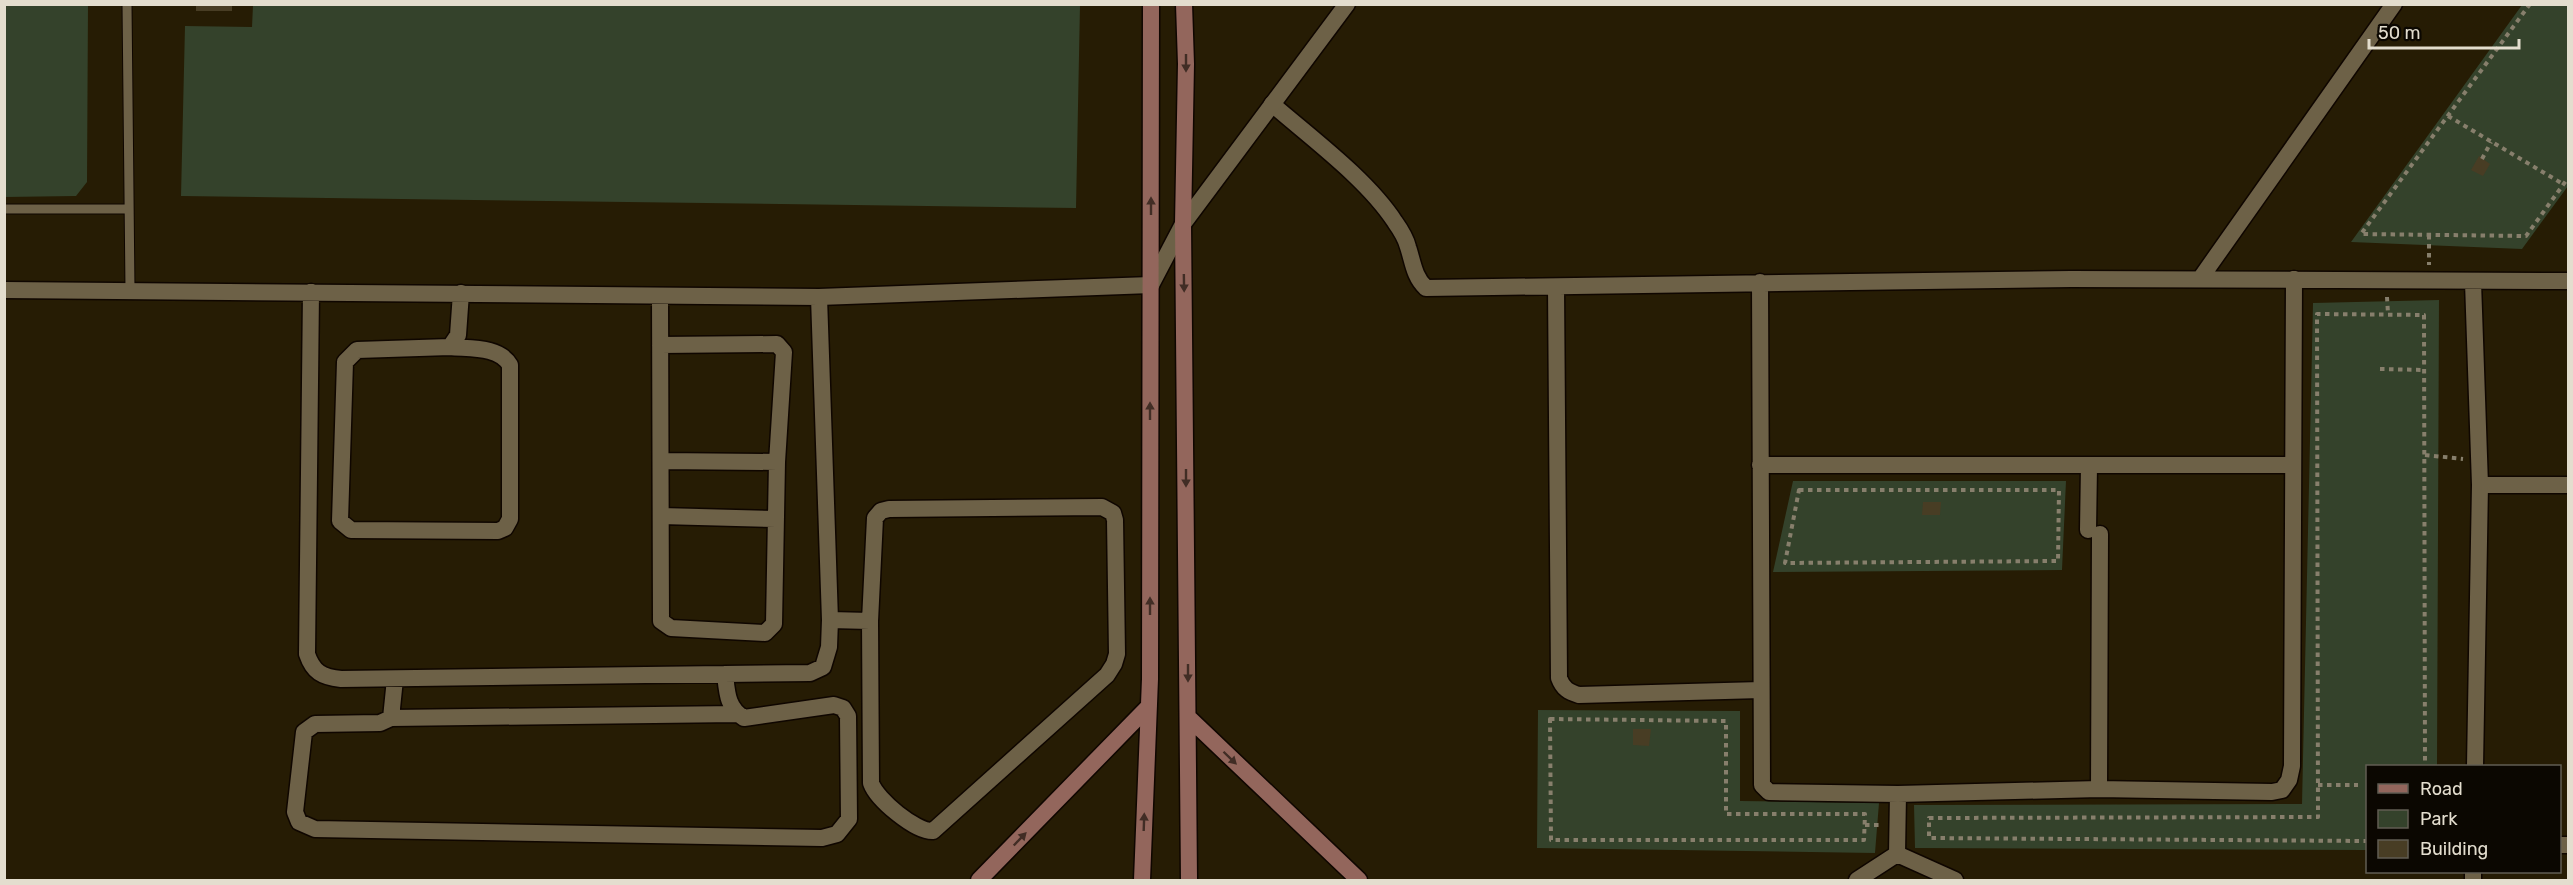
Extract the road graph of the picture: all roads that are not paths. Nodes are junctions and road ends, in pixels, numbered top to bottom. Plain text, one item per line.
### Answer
1 (127, 4) edge
2 (1151, 4) edge
3 (1184, 4) edge
4 (1347, 4) edge
5 (2394, 4) edge
6 (1272, 104) junction
7 (4, 209) edge
8 (129, 209) junction
9 (1183, 224) junction
10 (2200, 279) junction
11 (2294, 279) junction
12 (2568, 281) edge
13 (1760, 282) junction
14 (2473, 282) junction
15 (1151, 285) junction
16 (1556, 287) junction
17 (4, 290) edge
18 (130, 290) junction
19 (311, 292) junction
20 (461, 293) junction
21 (660, 296) junction
22 (819, 297) junction
23 (660, 345) junction
24 (450, 347) junction
25 (660, 461) junction
26 (777, 462) junction
27 (1760, 465) junction
28 (2292, 465) junction
29 (2089, 466) junction
30 (2480, 485) junction
31 (2568, 485) edge
32 (661, 516) junction
33 (776, 519) junction
34 (830, 620) junction
35 (870, 621) junction
36 (725, 674) junction
37 (395, 679) junction
38 (1761, 690) junction
39 (1149, 706) junction
40 (736, 714) junction
41 (1188, 717) junction
42 (391, 718) junction
43 (2475, 765) edge
44 (2099, 789) junction
45 (1898, 794) junction
46 (1897, 854) junction
47 (979, 880) edge
48 (1142, 880) edge
49 (1189, 880) edge
50 (1359, 880) edge
51 (1857, 880) edge
52 (1955, 880) edge

1 - 8 lane
15 -> 2 main road
3 -> 9 main road
4 - 6 street
5 - 10 street
6 - 9 street
6 - 16 street
7 - 8 lane
8 - 18 lane
9 - 15 street
9 -> 41 main road
10 - 11 street
10 - 13 street
11 - 14 street
11 - 28 street
12 - 14 street
13 - 16 street
13 - 27 street
14 - 30 street
15 - 22 street
39 -> 15 main road
16 - 38 street
17 - 18 street
18 - 19 street
19 - 20 street
19 - 37 street
20 - 21 street
20 - 24 street
21 - 22 street
21 - 23 street
22 - 34 street
23 - 25 street
23 - 26 street
24 - 24 street
25 - 26 street
25 - 32 street
26 - 33 street
27 - 29 street
27 - 38 street
28 - 29 street
28 - 44 street
29 - 44 street
30 - 31 street
30 - 43 street
32 - 33 street
32 - 33 street
34 - 35 street
34 - 36 street
35 - 35 street
36 - 37 street
36 - 40 street
37 - 42 street
38 - 45 street
47 -> 39 main road
48 -> 39 main road
40 - 42 street
40 - 42 street
41 - 49 main road
41 -> 50 main road
44 - 45 street
45 - 46 street
46 - 51 street
46 - 52 street

